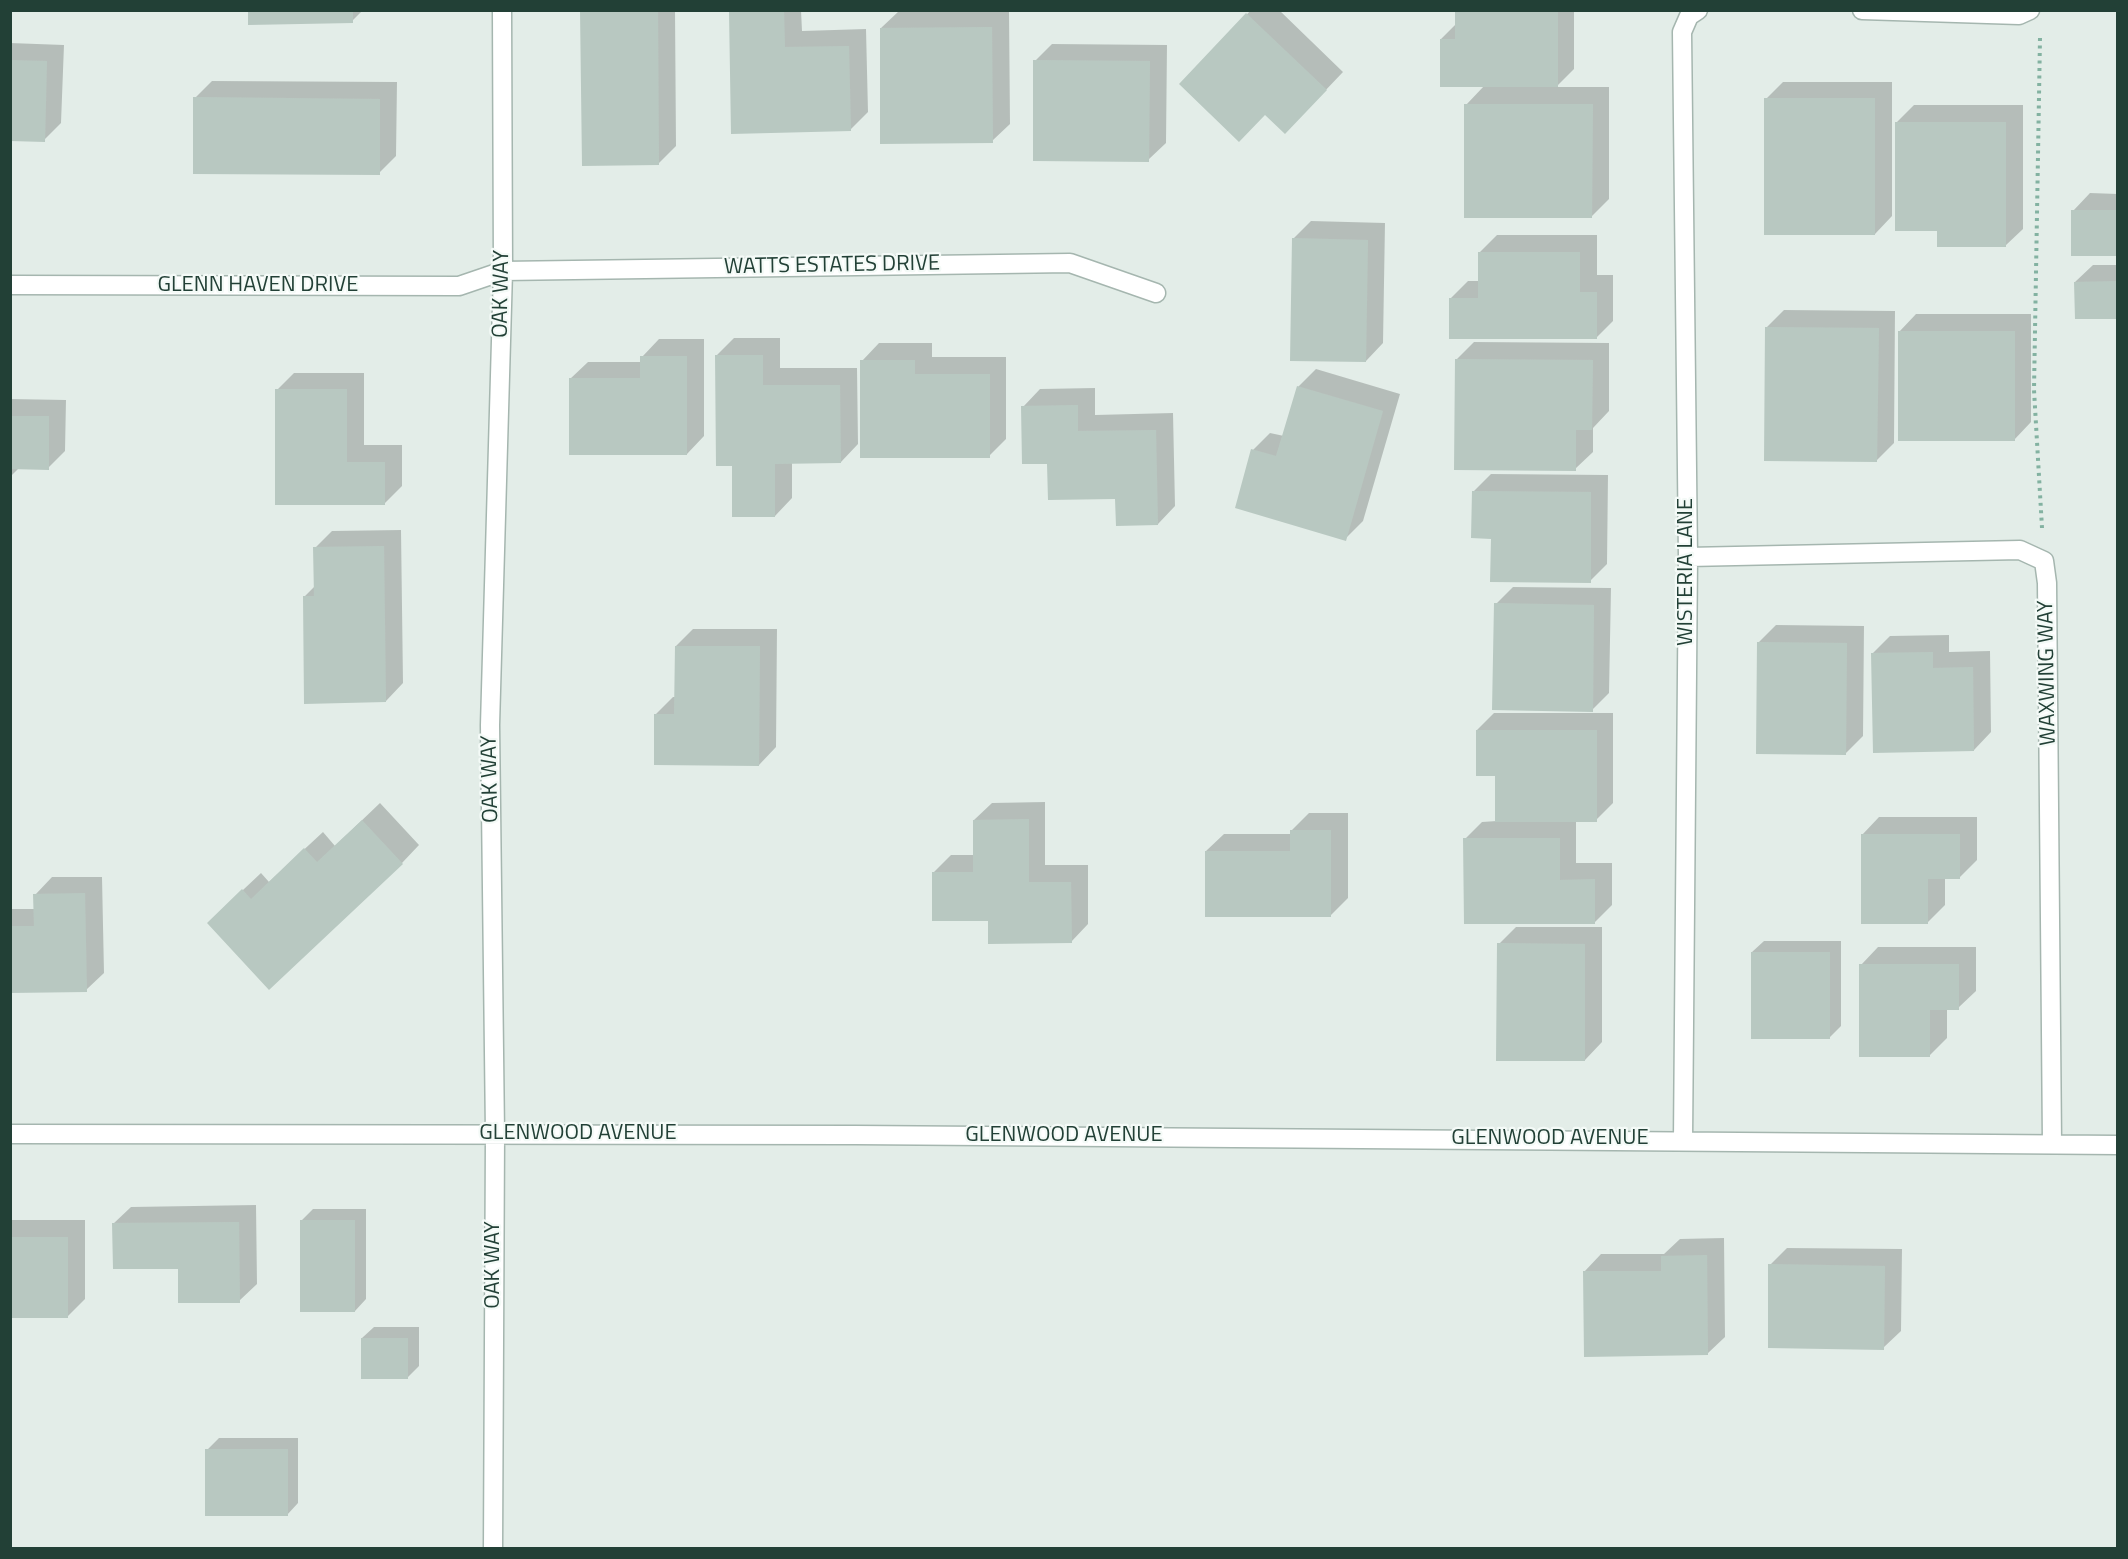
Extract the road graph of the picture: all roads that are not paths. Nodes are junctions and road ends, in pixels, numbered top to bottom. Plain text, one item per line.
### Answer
1 (502, 10) edge
2 (1698, 10) edge
3 (1862, 10) edge
4 (2030, 10) edge
5 (503, 271) junction
6 (10, 285) edge
7 (1156, 293) dead end
8 (1688, 557) junction
9 (10, 1134) edge
10 (495, 1134) junction
11 (1683, 1140) junction
12 (2052, 1144) junction
13 (2118, 1145) edge
14 (493, 1548) edge

1 - 5 street, OAK WAY
2 - 8 street, WISTERIA LANE
3 - 4 street
5 - 6 street, GLENN HAVEN DRIVE
5 - 7 street, WATTS ESTATES DRIVE
5 - 10 street, OAK WAY
8 - 11 street, WISTERIA LANE
8 - 12 street, WAXWING WAY
9 - 10 street, GLENWOOD AVENUE
10 - 11 street, GLENWOOD AVENUE
10 - 14 street, OAK WAY
11 - 12 street, GLENWOOD AVENUE
12 - 13 street, GLENWOOD AVENUE

